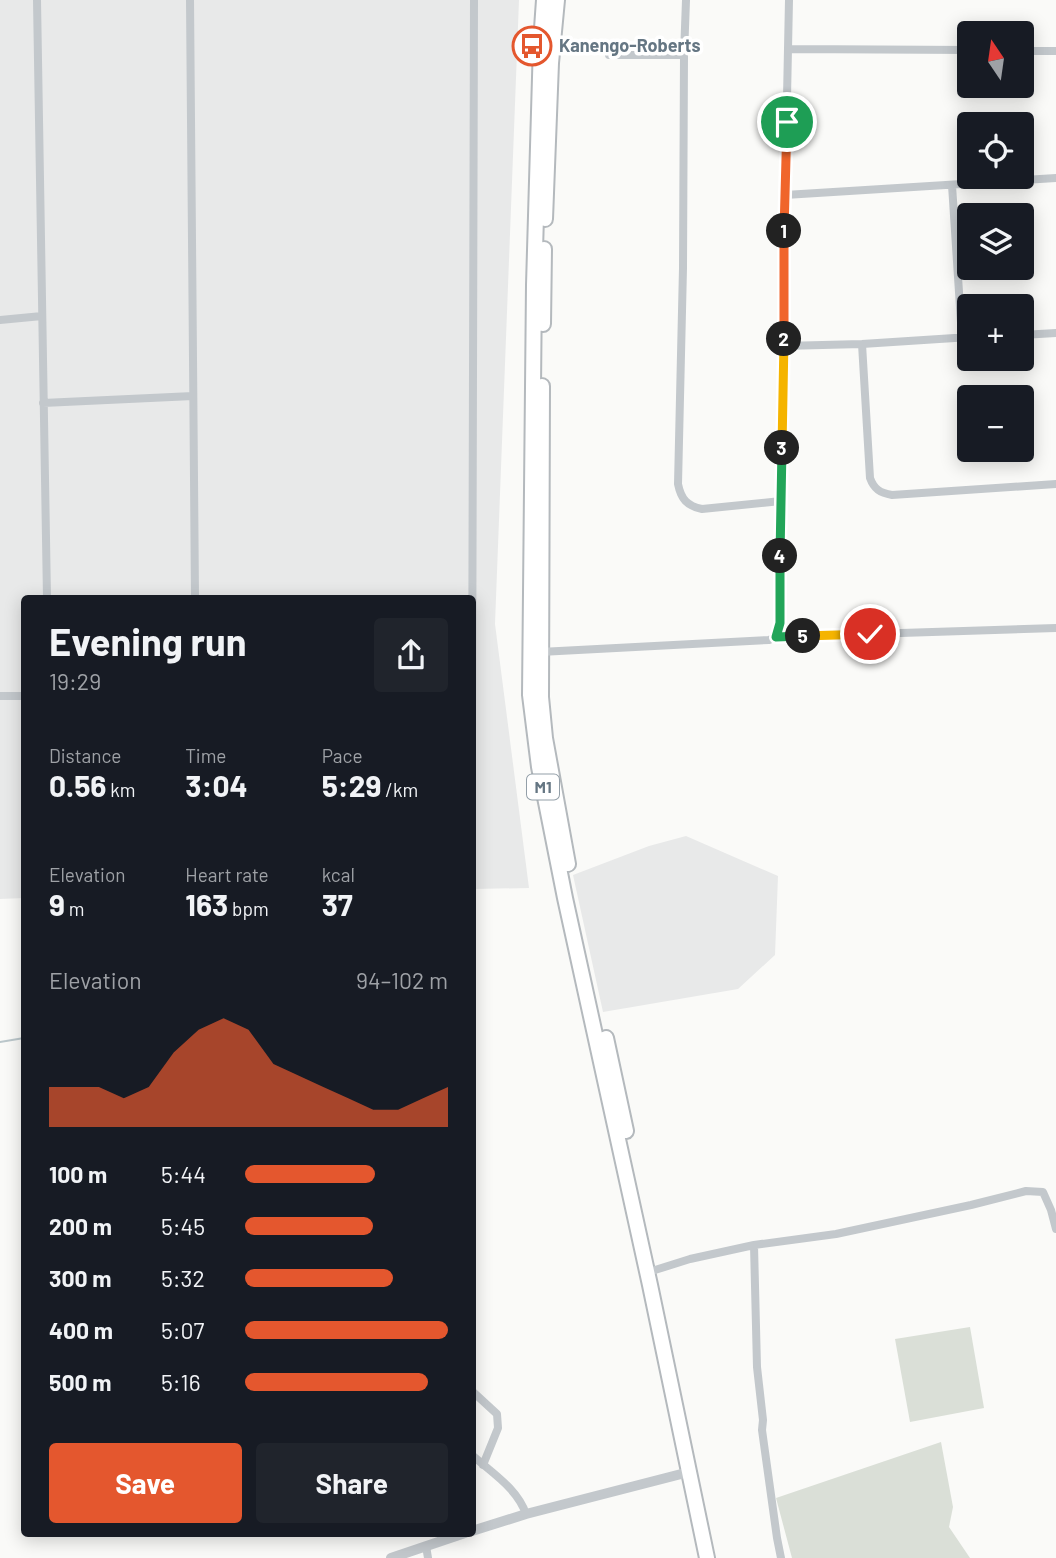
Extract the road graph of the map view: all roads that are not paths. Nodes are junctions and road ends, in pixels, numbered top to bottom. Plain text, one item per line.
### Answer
1 (37, 0) edge
2 (190, 0) edge
3 (474, 0) edge
4 (544, 0) edge
5 (557, 0) edge
6 (686, 0) edge
7 (789, 0) edge
8 (789, 49) junction
9 (957, 50) edge
10 (1034, 51) edge
11 (1056, 51) edge
12 (609, 55) dead end
13 (684, 55) junction
14 (1056, 178) edge
15 (952, 185) junction
16 (785, 195) junction
17 (962, 294) edge
18 (42, 316) junction
19 (0, 320) edge
20 (1056, 333) edge
21 (1034, 334) edge
22 (957, 339) edge
23 (862, 344) junction
24 (783, 346) junction
25 (193, 396) junction
26 (43, 403) junction
27 (1056, 484) edge
28 (780, 501) junction
29 (47, 595) edge
30 (195, 595) edge
31 (472, 595) edge
32 (1056, 628) edge
33 (776, 637) junction
34 (535, 652) junction
35 (0, 696) edge
36 (21, 696) edge
37 (1056, 1229) edge
38 (754, 1245) junction
39 (655, 1270) junction
40 (476, 1395) edge
41 (476, 1459) edge
42 (483, 1465) junction
43 (689, 1472) junction
44 (526, 1514) junction
45 (476, 1530) edge
46 (453, 1537) edge
47 (426, 1546) junction
48 (391, 1558) edge
49 (428, 1558) edge
50 (706, 1558) edge
51 (716, 1558) edge
52 (781, 1558) edge

1 - 18 street
2 - 25 street
3 - 31 street
4 - 34 highway, M1
5 - 34 highway, M1
6 - 13 street
7 - 8 street
8 - 9 street
8 - 16 street
10 - 11 street
12 - 13 street
13 - 28 street
14 - 15 street
15 - 16 street
15 - 17 street
16 - 24 street
18 - 19 street
18 - 26 street
20 - 21 street
22 - 23 street
23 - 24 street
23 - 27 street
24 - 28 street
25 - 26 street
25 - 30 street
26 - 29 street
28 - 33 street
32 - 33 street
33 - 34 street
34 - 39 highway, M1
34 - 43 highway, M1
35 - 36 street
37 - 38 street
38 - 39 street
38 - 52 street
39 - 51 highway, M1
40 - 42 street
41 - 42 street
42 - 44 street
43 - 44 street
43 - 50 highway, M1
44 - 45 street
46 - 47 street
47 - 48 street
47 - 49 street

